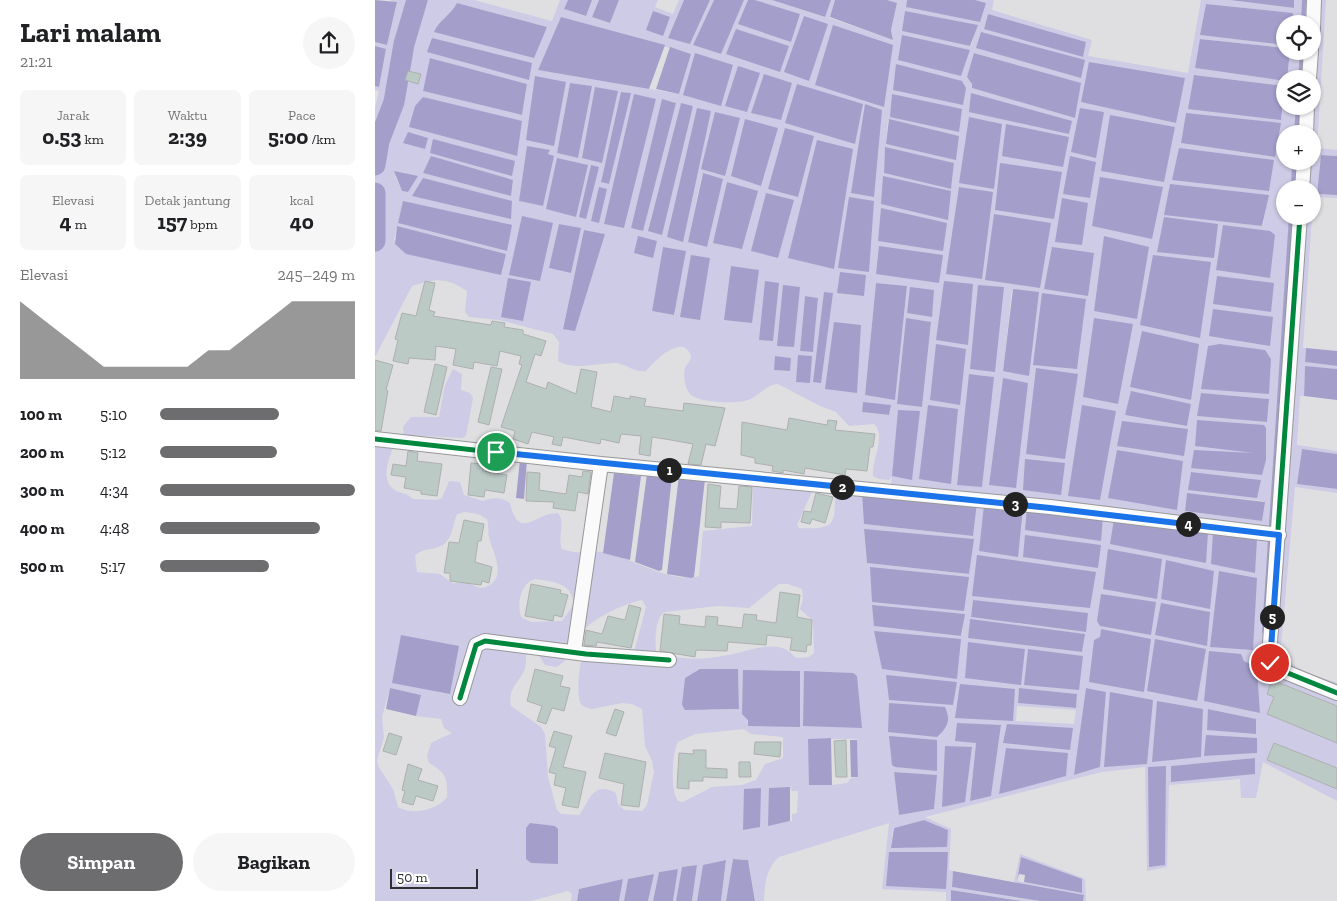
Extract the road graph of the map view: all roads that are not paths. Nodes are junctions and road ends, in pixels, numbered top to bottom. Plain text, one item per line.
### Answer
1 (1314, 0) edge
2 (1313, 15) edge
3 (1299, 225) edge
4 (375, 439) edge
5 (601, 464) junction
6 (1272, 534) junction
7 (574, 651) junction
8 (669, 660) dead end
9 (1337, 693) edge
10 (460, 698) dead end

1 - 2 street
3 - 6 street
4 - 5 street
5 - 6 street
5 - 7 street
6 - 9 street
7 - 8 street
7 - 10 street

